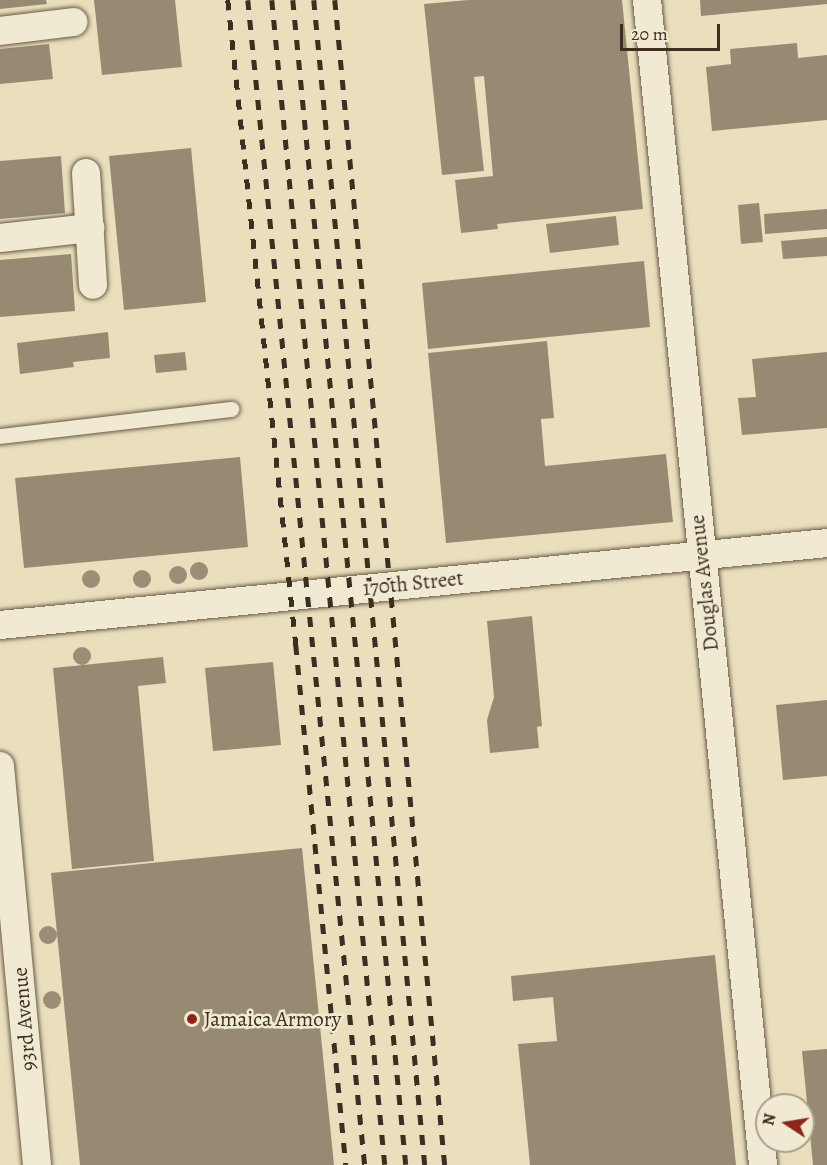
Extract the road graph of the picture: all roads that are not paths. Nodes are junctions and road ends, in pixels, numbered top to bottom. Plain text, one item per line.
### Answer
1 (647, 0) edge
2 (73, 22) dead end
3 (0, 31) edge
4 (86, 174) dead end
5 (90, 228) junction
6 (0, 238) edge
7 (93, 285) dead end
8 (231, 409) dead end
9 (0, 436) edge
10 (827, 543) edge
11 (701, 554) junction
12 (0, 625) edge
13 (0, 766) edge
14 (37, 1165) edge
15 (764, 1165) edge

1 - 11 street, Douglas Avenue
2 - 3 street
4 - 5 street
5 - 6 street
5 - 7 street
8 - 9 lane
10 - 11 street, 170th Street
11 - 12 street, 170th Street
11 - 15 street, Douglas Avenue
13 - 14 street, 93rd Avenue

